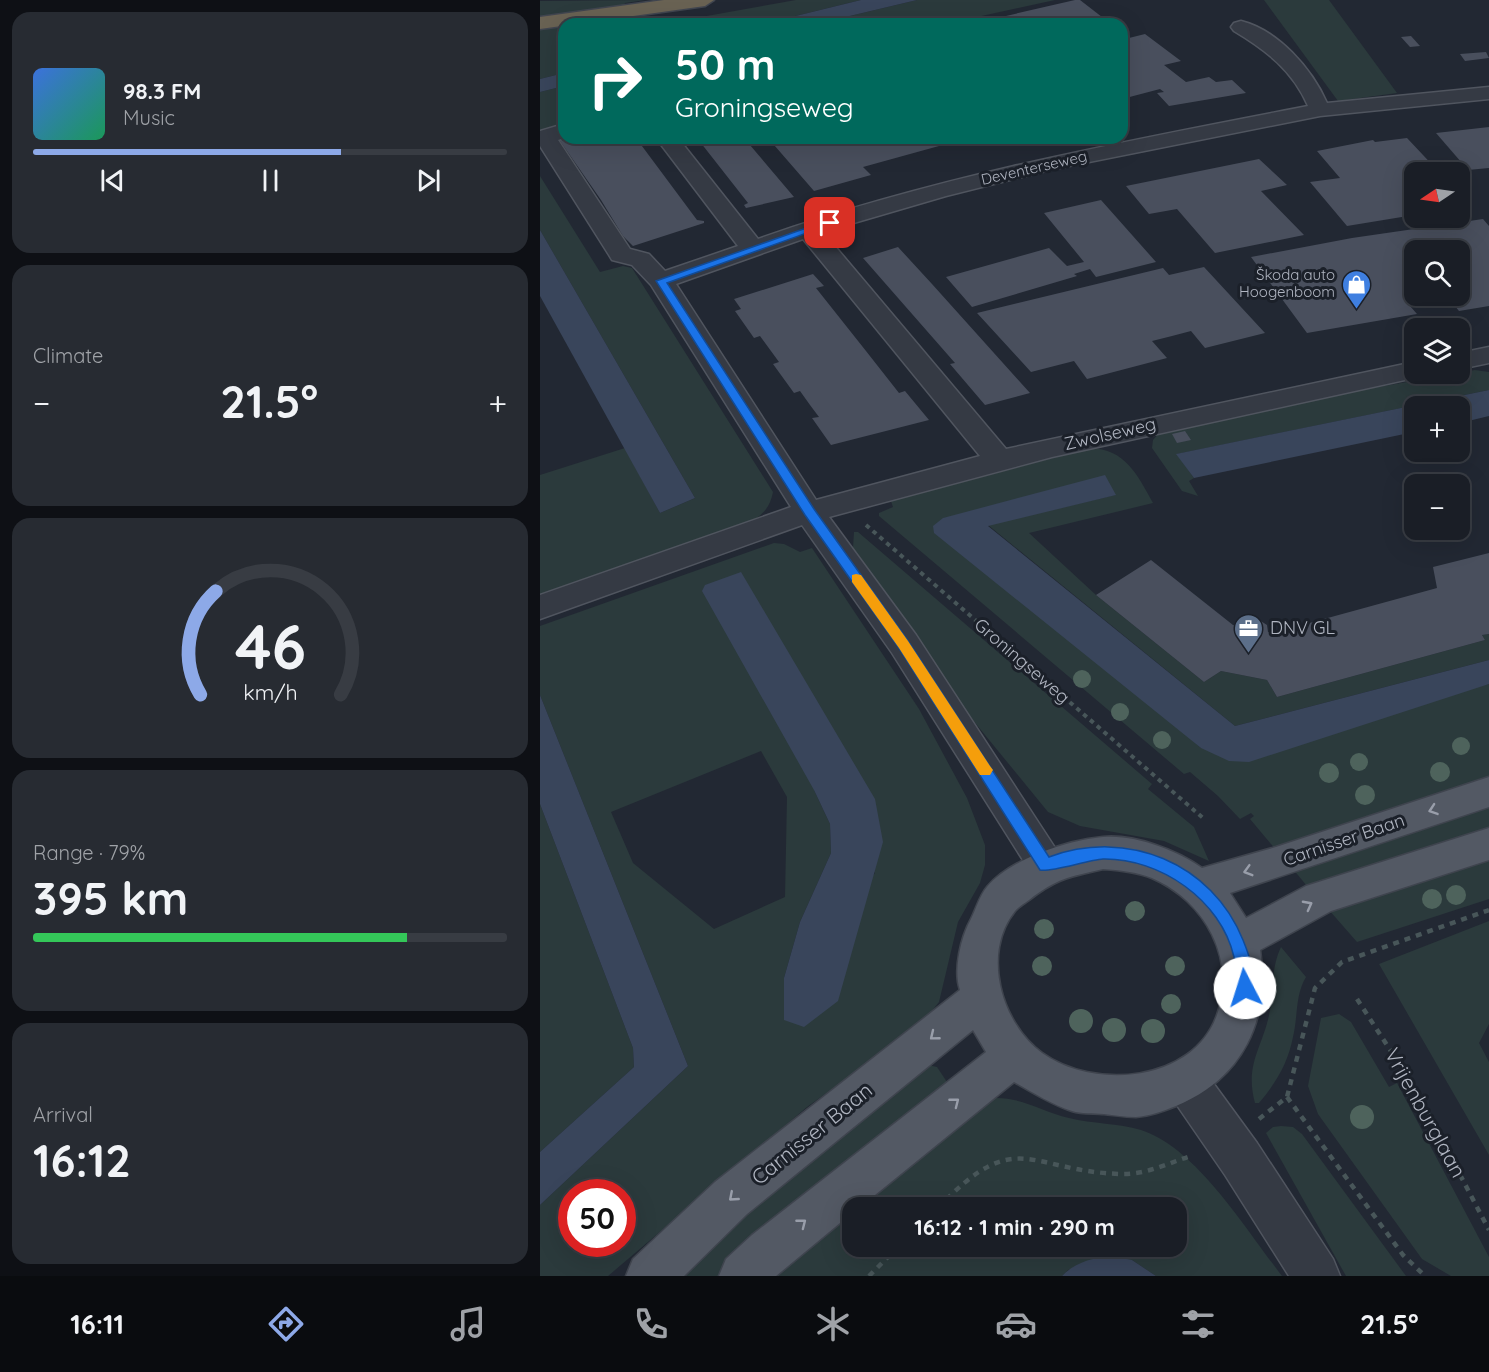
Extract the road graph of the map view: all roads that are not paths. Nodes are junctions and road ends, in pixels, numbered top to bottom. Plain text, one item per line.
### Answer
1 (705, 0) edge
2 (570, 18) edge
3 (558, 20) edge
4 (540, 22) edge
5 (1241, 27) dead end
6 (1489, 93) edge
7 (1320, 111) junction
8 (558, 133) edge
9 (672, 144) edge
10 (808, 229) junction
11 (753, 249) junction
12 (661, 281) junction
13 (1489, 355) edge
14 (1470, 359) edge
15 (1404, 372) edge
16 (999, 460) junction
17 (825, 508) junction
18 (540, 607) edge
19 (1489, 792) edge
20 (1489, 844) edge
21 (1046, 865) junction
22 (1197, 886) junction
23 (1238, 942) junction
24 (980, 999) junction
25 (1014, 1056) junction
26 (1185, 1080) junction
27 (650, 1276) edge
28 (743, 1276) edge
29 (1316, 1276) edge

1 - 2 highway
3 - 4 highway
5 - 7 street
6 - 7 street, Deventerseweg
7 - 10 street, Deventerseweg
8 - 12 street
9 - 11 street
10 - 11 street, Deventerseweg
10 - 16 street
11 - 12 street, Deventerseweg
12 - 17 street
13 - 14 street
15 - 16 street, Zwolseweg
16 - 17 street, Zwolseweg
17 - 18 street, Zwolseweg
17 - 21 street
19 -> 22 main road, Carnisser Baan
23 -> 20 main road
21 - 22 main road
21 - 24 main road
22 - 23 main road
23 - 26 main road
24 - 25 main road
24 -> 27 main road, Carnisser Baan
25 - 26 main road
28 -> 25 main road
26 - 29 street

